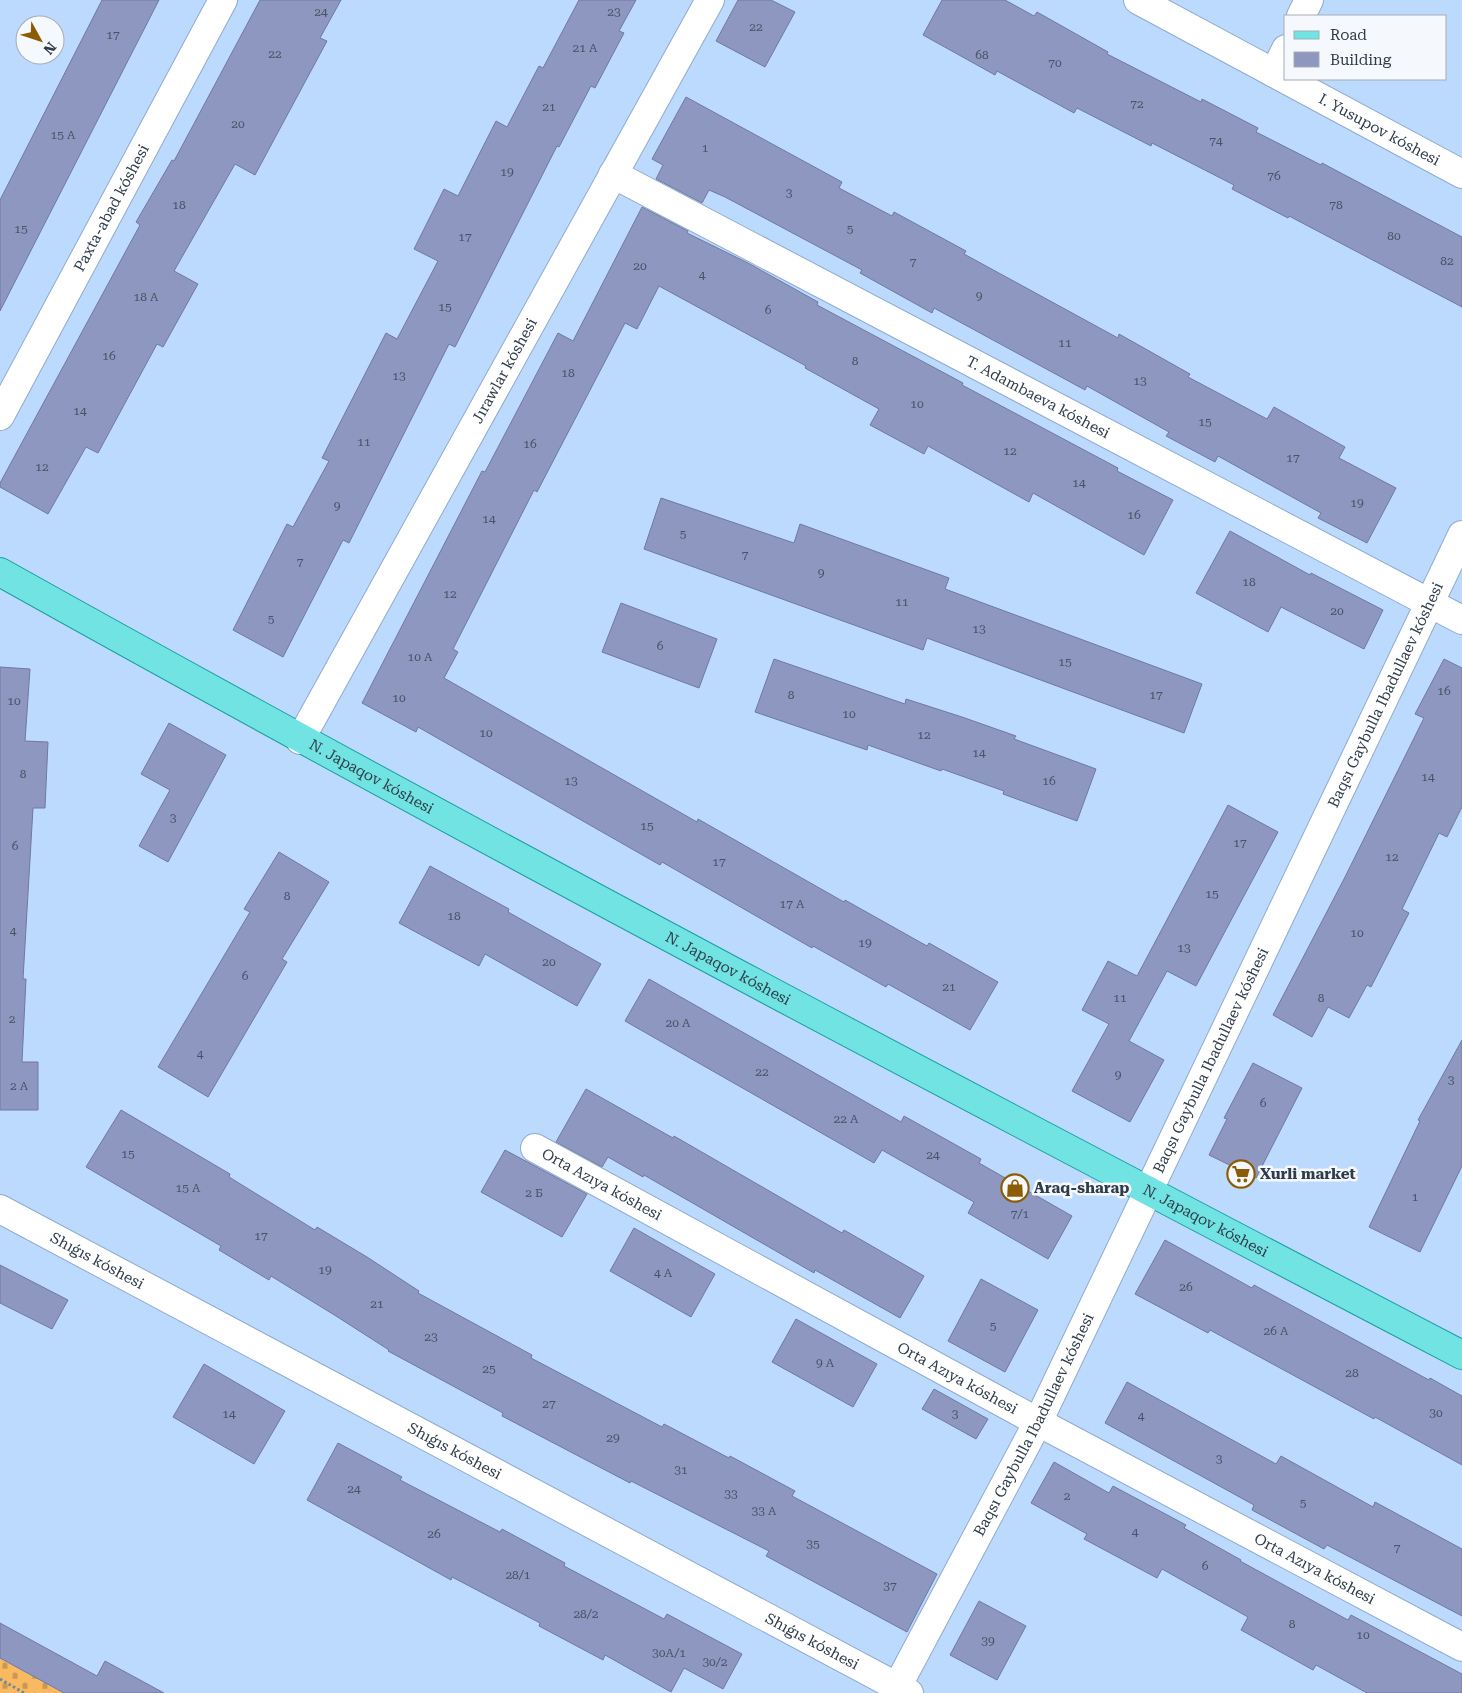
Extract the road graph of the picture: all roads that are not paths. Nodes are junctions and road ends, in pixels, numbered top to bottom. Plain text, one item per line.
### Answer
1 (223, 0) edge
2 (710, 0) edge
3 (1138, 0) edge
4 (1309, 0) edge
5 (1302, 15) edge
6 (1280, 60) edge
7 (1312, 80) edge
8 (613, 174) junction
9 (1462, 174) edge
10 (0, 416) edge
11 (1462, 535) edge
12 (0, 572) edge
13 (1429, 602) junction
14 (1462, 620) edge
15 (300, 740) junction
16 (535, 1148) dead end
17 (1150, 1192) junction
18 (0, 1209) edge
19 (1462, 1355) edge
20 (1038, 1422) junction
21 (1462, 1646) edge
22 (903, 1690) edge

1 - 10 street, Paxta-abad kóshesi
2 - 8 street, Jırawlar kóshesi
3 - 6 street, I. Yusupov kóshesi
4 - 5 street
7 - 9 street, I. Yusupov kóshesi
8 - 13 street, T. Adambaeva kóshesi
8 - 15 street, Jırawlar kóshesi
11 - 13 street, Baqsı Gaybulla Ibadullaev kóshesi
12 - 15 main road, N. Japaqov kóshesi
13 - 14 street, T. Adambaeva kóshesi
13 - 17 street, Baqsı Gaybulla Ibadullaev kóshesi
15 - 17 main road, N. Japaqov kóshesi
16 - 20 street, Orta Azıya kóshesi
17 - 19 main road, N. Japaqov kóshesi
17 - 20 street, Baqsı Gaybulla Ibadullaev kóshesi
18 - 22 street, Shıǵıs kóshesi
20 - 21 street, Orta Azıya kóshesi
20 - 22 street, Baqsı Gaybulla Ibadullaev kóshesi

